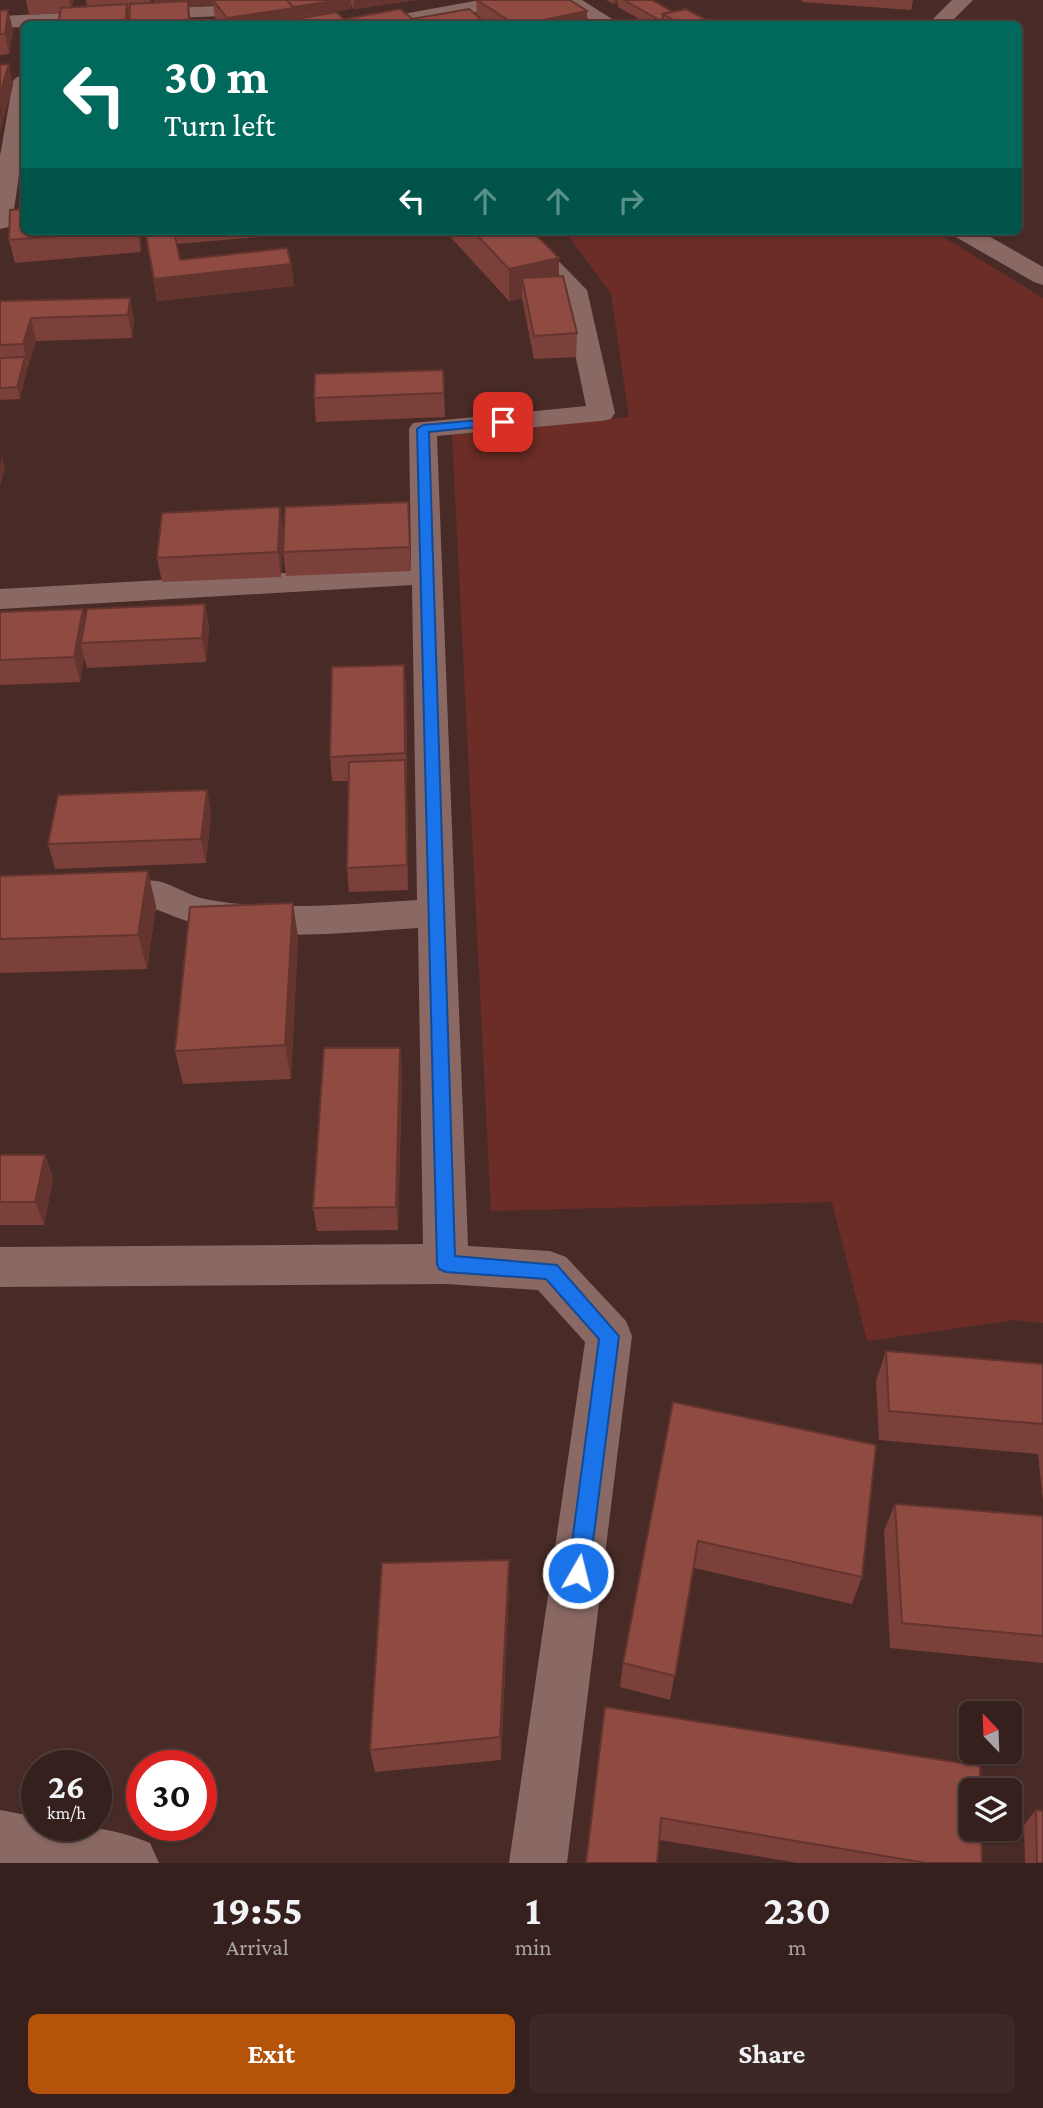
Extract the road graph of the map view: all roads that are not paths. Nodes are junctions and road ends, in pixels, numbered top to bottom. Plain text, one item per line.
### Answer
1 (7, 0) edge
2 (512, 0) edge
3 (568, 0) edge
4 (963, 0) edge
5 (216, 12) edge
6 (2, 21) edge
7 (53, 21) edge
8 (397, 21) edge
9 (605, 21) edge
10 (941, 21) edge
11 (21, 22) edge
12 (21, 98) edge
13 (21, 219) edge
14 (0, 221) edge
15 (519, 235) edge
16 (970, 235) edge
17 (1043, 277) edge
18 (425, 575) junction
19 (0, 598) edge
20 (152, 892) dead end
21 (438, 913) junction
22 (446, 1264) junction
23 (0, 1267) edge
24 (0, 1839) edge
25 (130, 1863) edge
26 (538, 1863) edge

1 - 6 street
2 - 8 street
3 - 9 street
4 - 10 street
5 - 7 street
6 - 11 street
12 - 14 street
13 - 14 street
15 - 18 street
16 - 17 street
18 - 19 street
18 - 21 street
20 - 21 street
21 - 22 street
22 - 23 street
22 - 26 street
24 - 25 street

